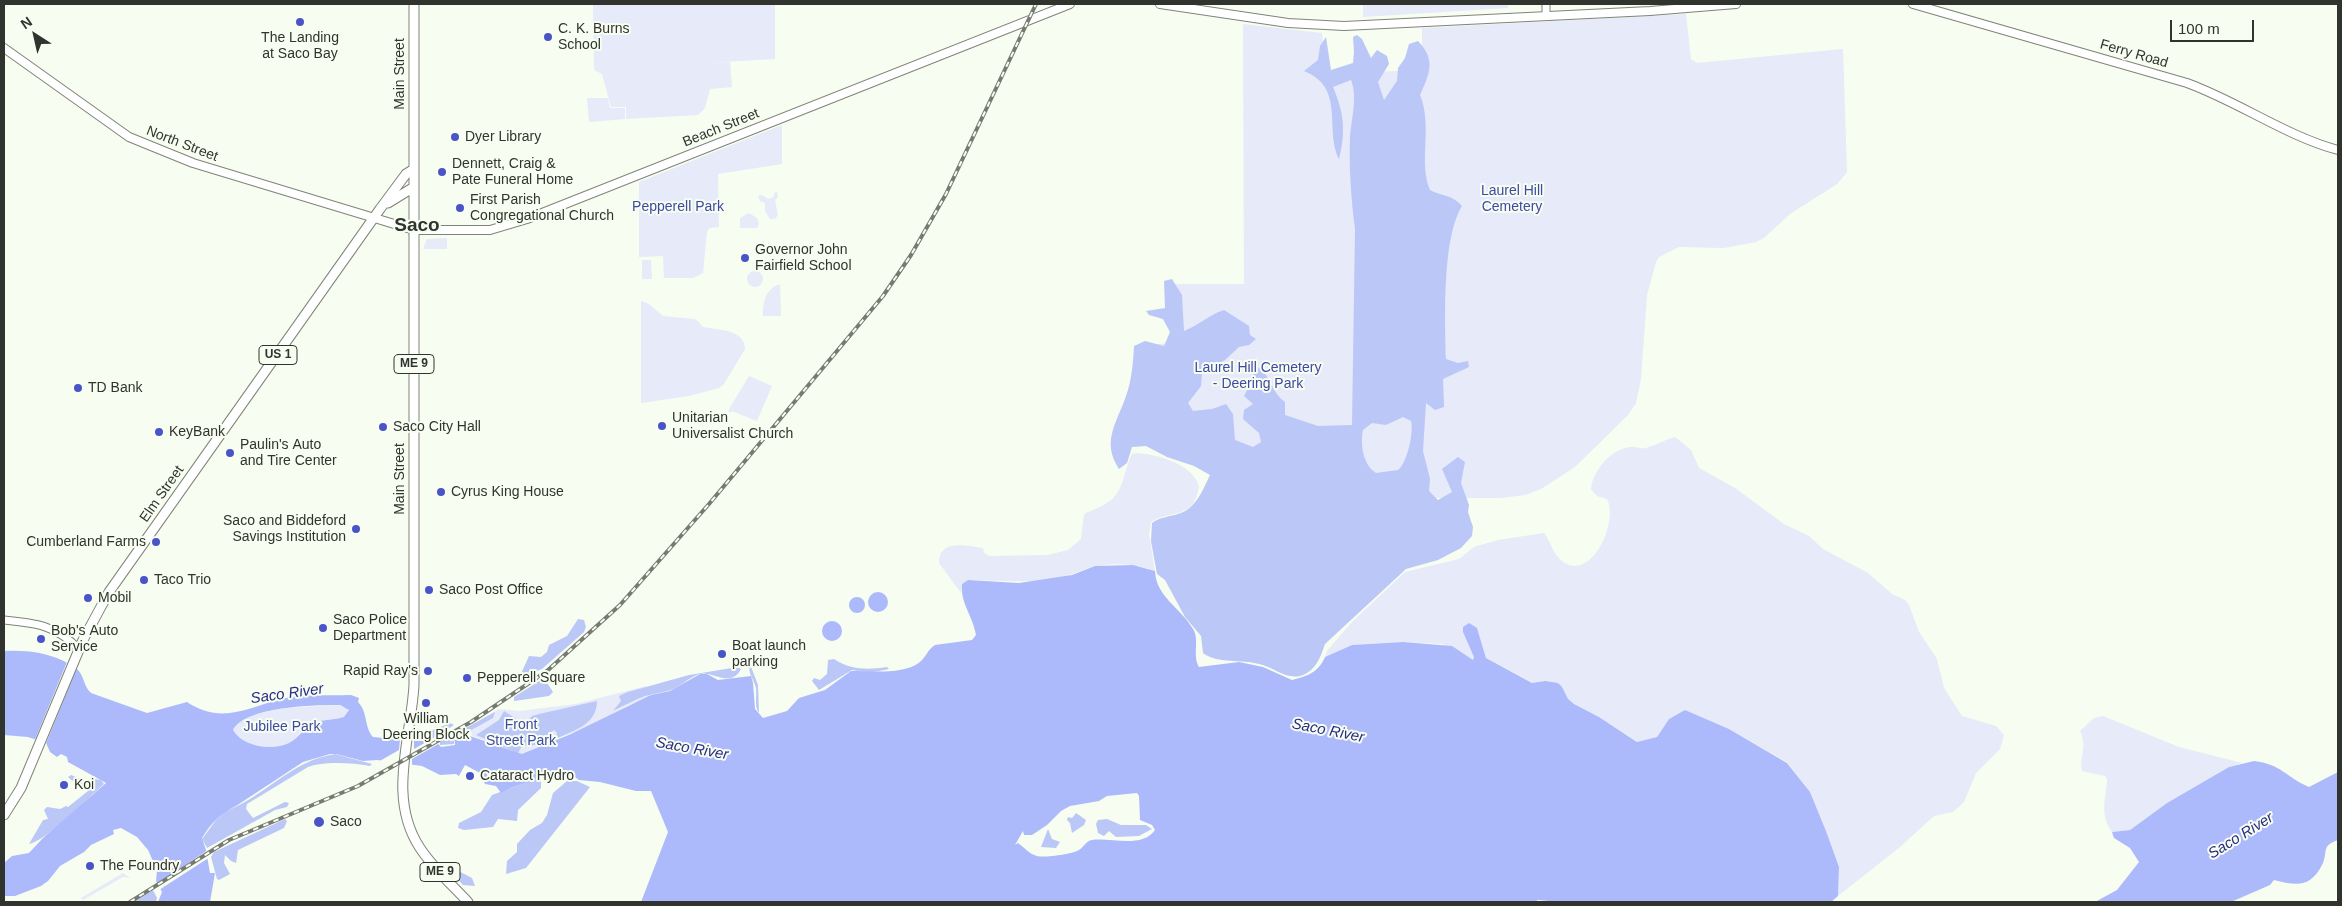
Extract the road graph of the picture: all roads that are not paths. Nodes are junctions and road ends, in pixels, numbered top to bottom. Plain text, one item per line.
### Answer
1 (414, 4) edge
2 (1070, 4) edge
3 (1160, 4) edge
4 (1546, 4) edge
5 (1736, 4) edge
6 (1914, 4) edge
7 (1546, 15) junction
8 (4, 48) edge
9 (2338, 150) edge
10 (414, 169) junction
11 (414, 187) junction
12 (380, 209) junction
13 (374, 218) junction
14 (414, 230) junction
15 (4, 620) edge
16 (79, 648) junction
17 (4, 815) edge
18 (468, 902) edge

1 - 10 main road, Main Street
2 - 14 main road, Beach Street
3 - 7 main road
4 - 7 street
5 - 7 main road
6 - 9 main road, Ferry Road
8 - 13 main road, North Street
10 - 11 main road, Main Street
10 - 12 main road, Elm Street / US 1
11 - 12 main road, Elm Street / US 1
11 - 14 main road, Main Street
12 - 13 main road, Elm Street / US 1
13 - 14 main road, Beach Street
13 - 16 main road, Elm Street / US 1
14 - 18 main road, Main Street / ME 9
15 - 16 street
16 - 17 main road, Elm Street / US 1

